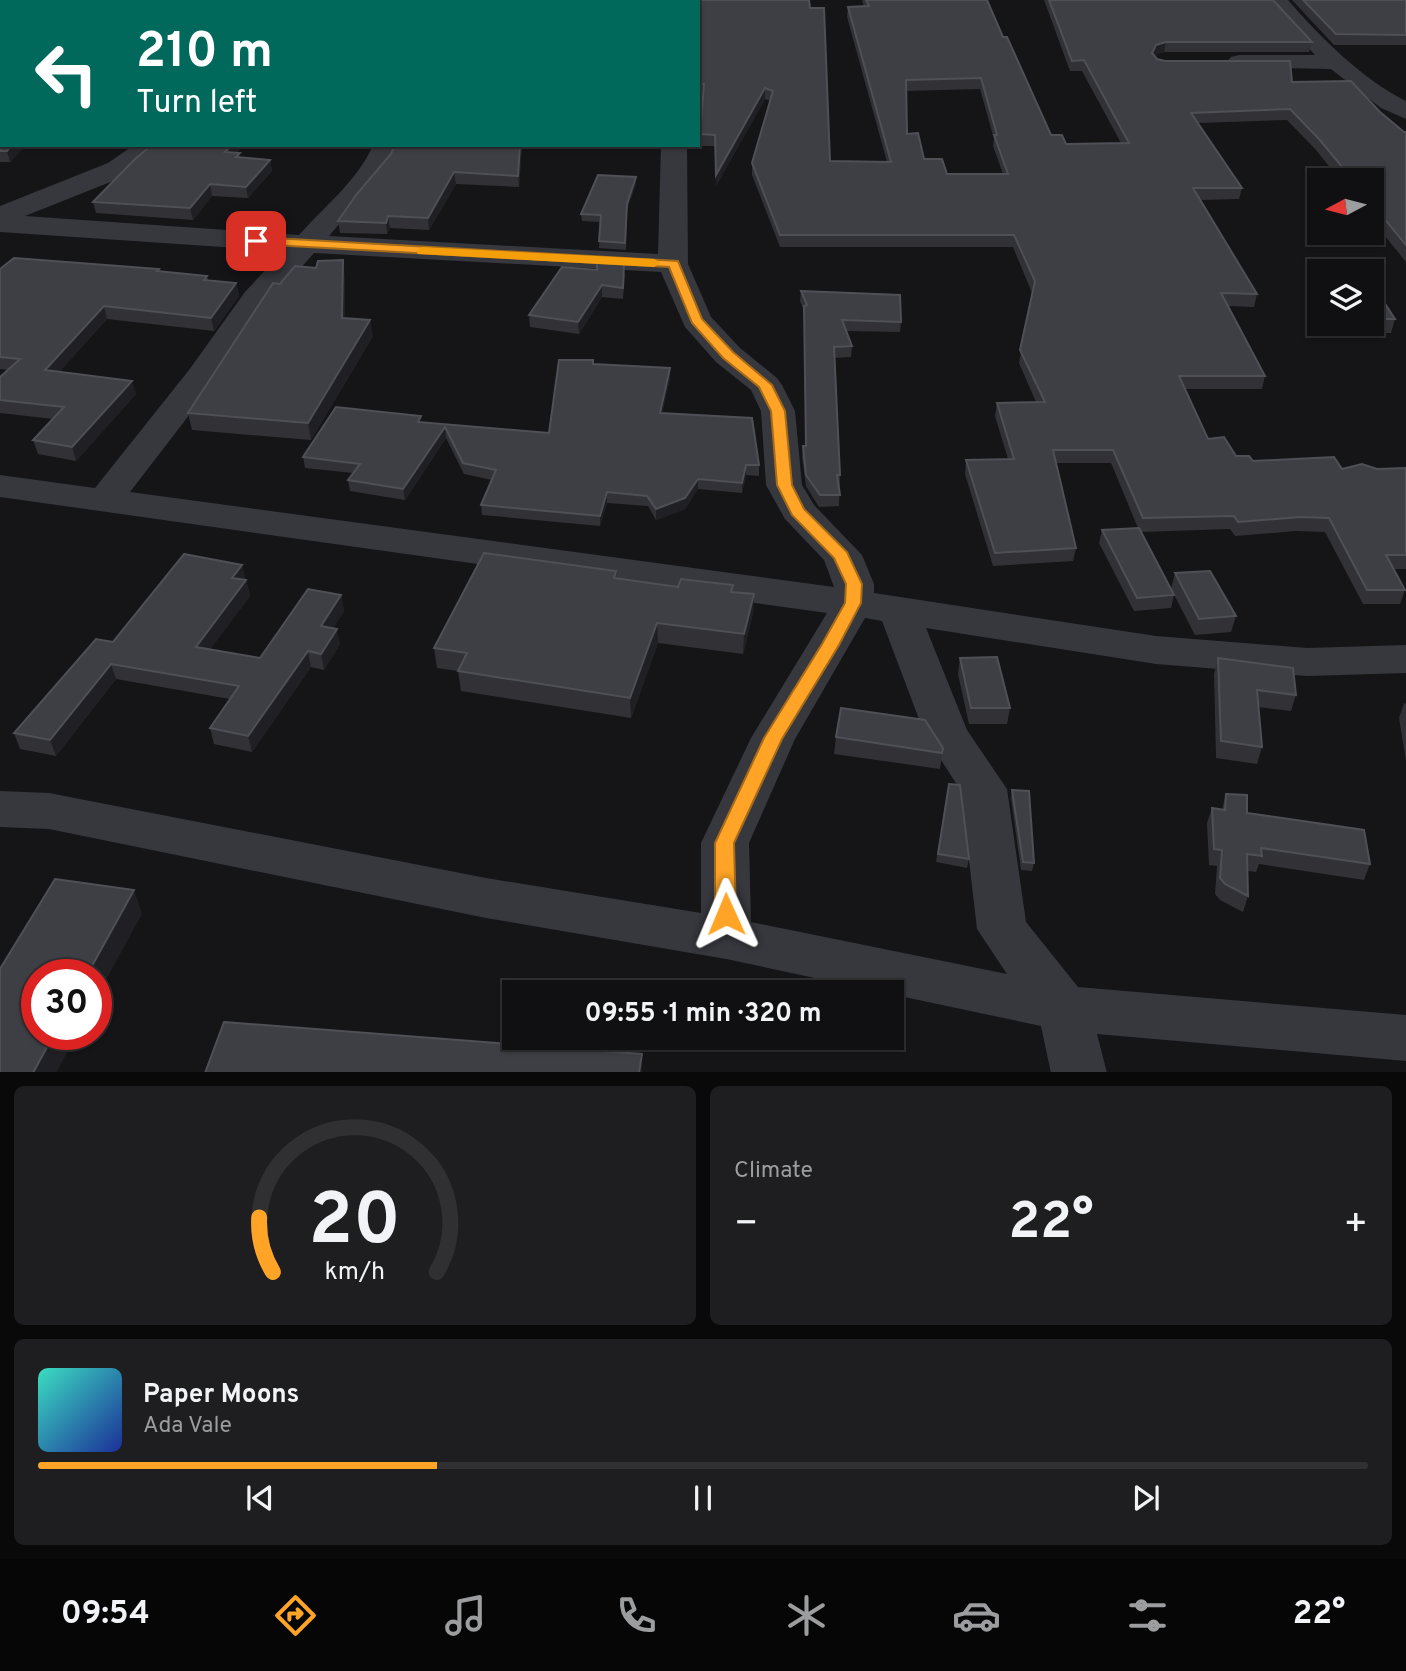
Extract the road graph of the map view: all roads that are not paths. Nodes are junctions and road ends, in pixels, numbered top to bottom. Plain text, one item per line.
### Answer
1 (1276, 0) edge
2 (1218, 62) edge
3 (1339, 62) junction
4 (1406, 111) edge
5 (149, 147) edge
6 (385, 147) edge
7 (674, 147) edge
8 (0, 216) edge
9 (0, 223) edge
10 (307, 244) junction
11 (673, 264) junction
12 (0, 486) edge
13 (104, 501) junction
14 (853, 603) junction
15 (898, 610) junction
16 (1406, 659) edge
17 (0, 810) edge
18 (726, 938) junction
19 (1065, 1008) junction
20 (1406, 1038) edge
21 (1079, 1072) edge

1 - 3 street
2 - 3 street
3 - 4 street
5 - 8 street
6 - 10 street
7 - 11 street
9 - 10 street
10 - 11 street
10 - 13 street
11 - 14 street
12 - 13 street
13 - 14 street
14 - 15 street
14 - 18 street
15 - 16 street
15 - 19 street
17 - 18 street
18 - 19 street
19 - 20 street
19 - 21 street

